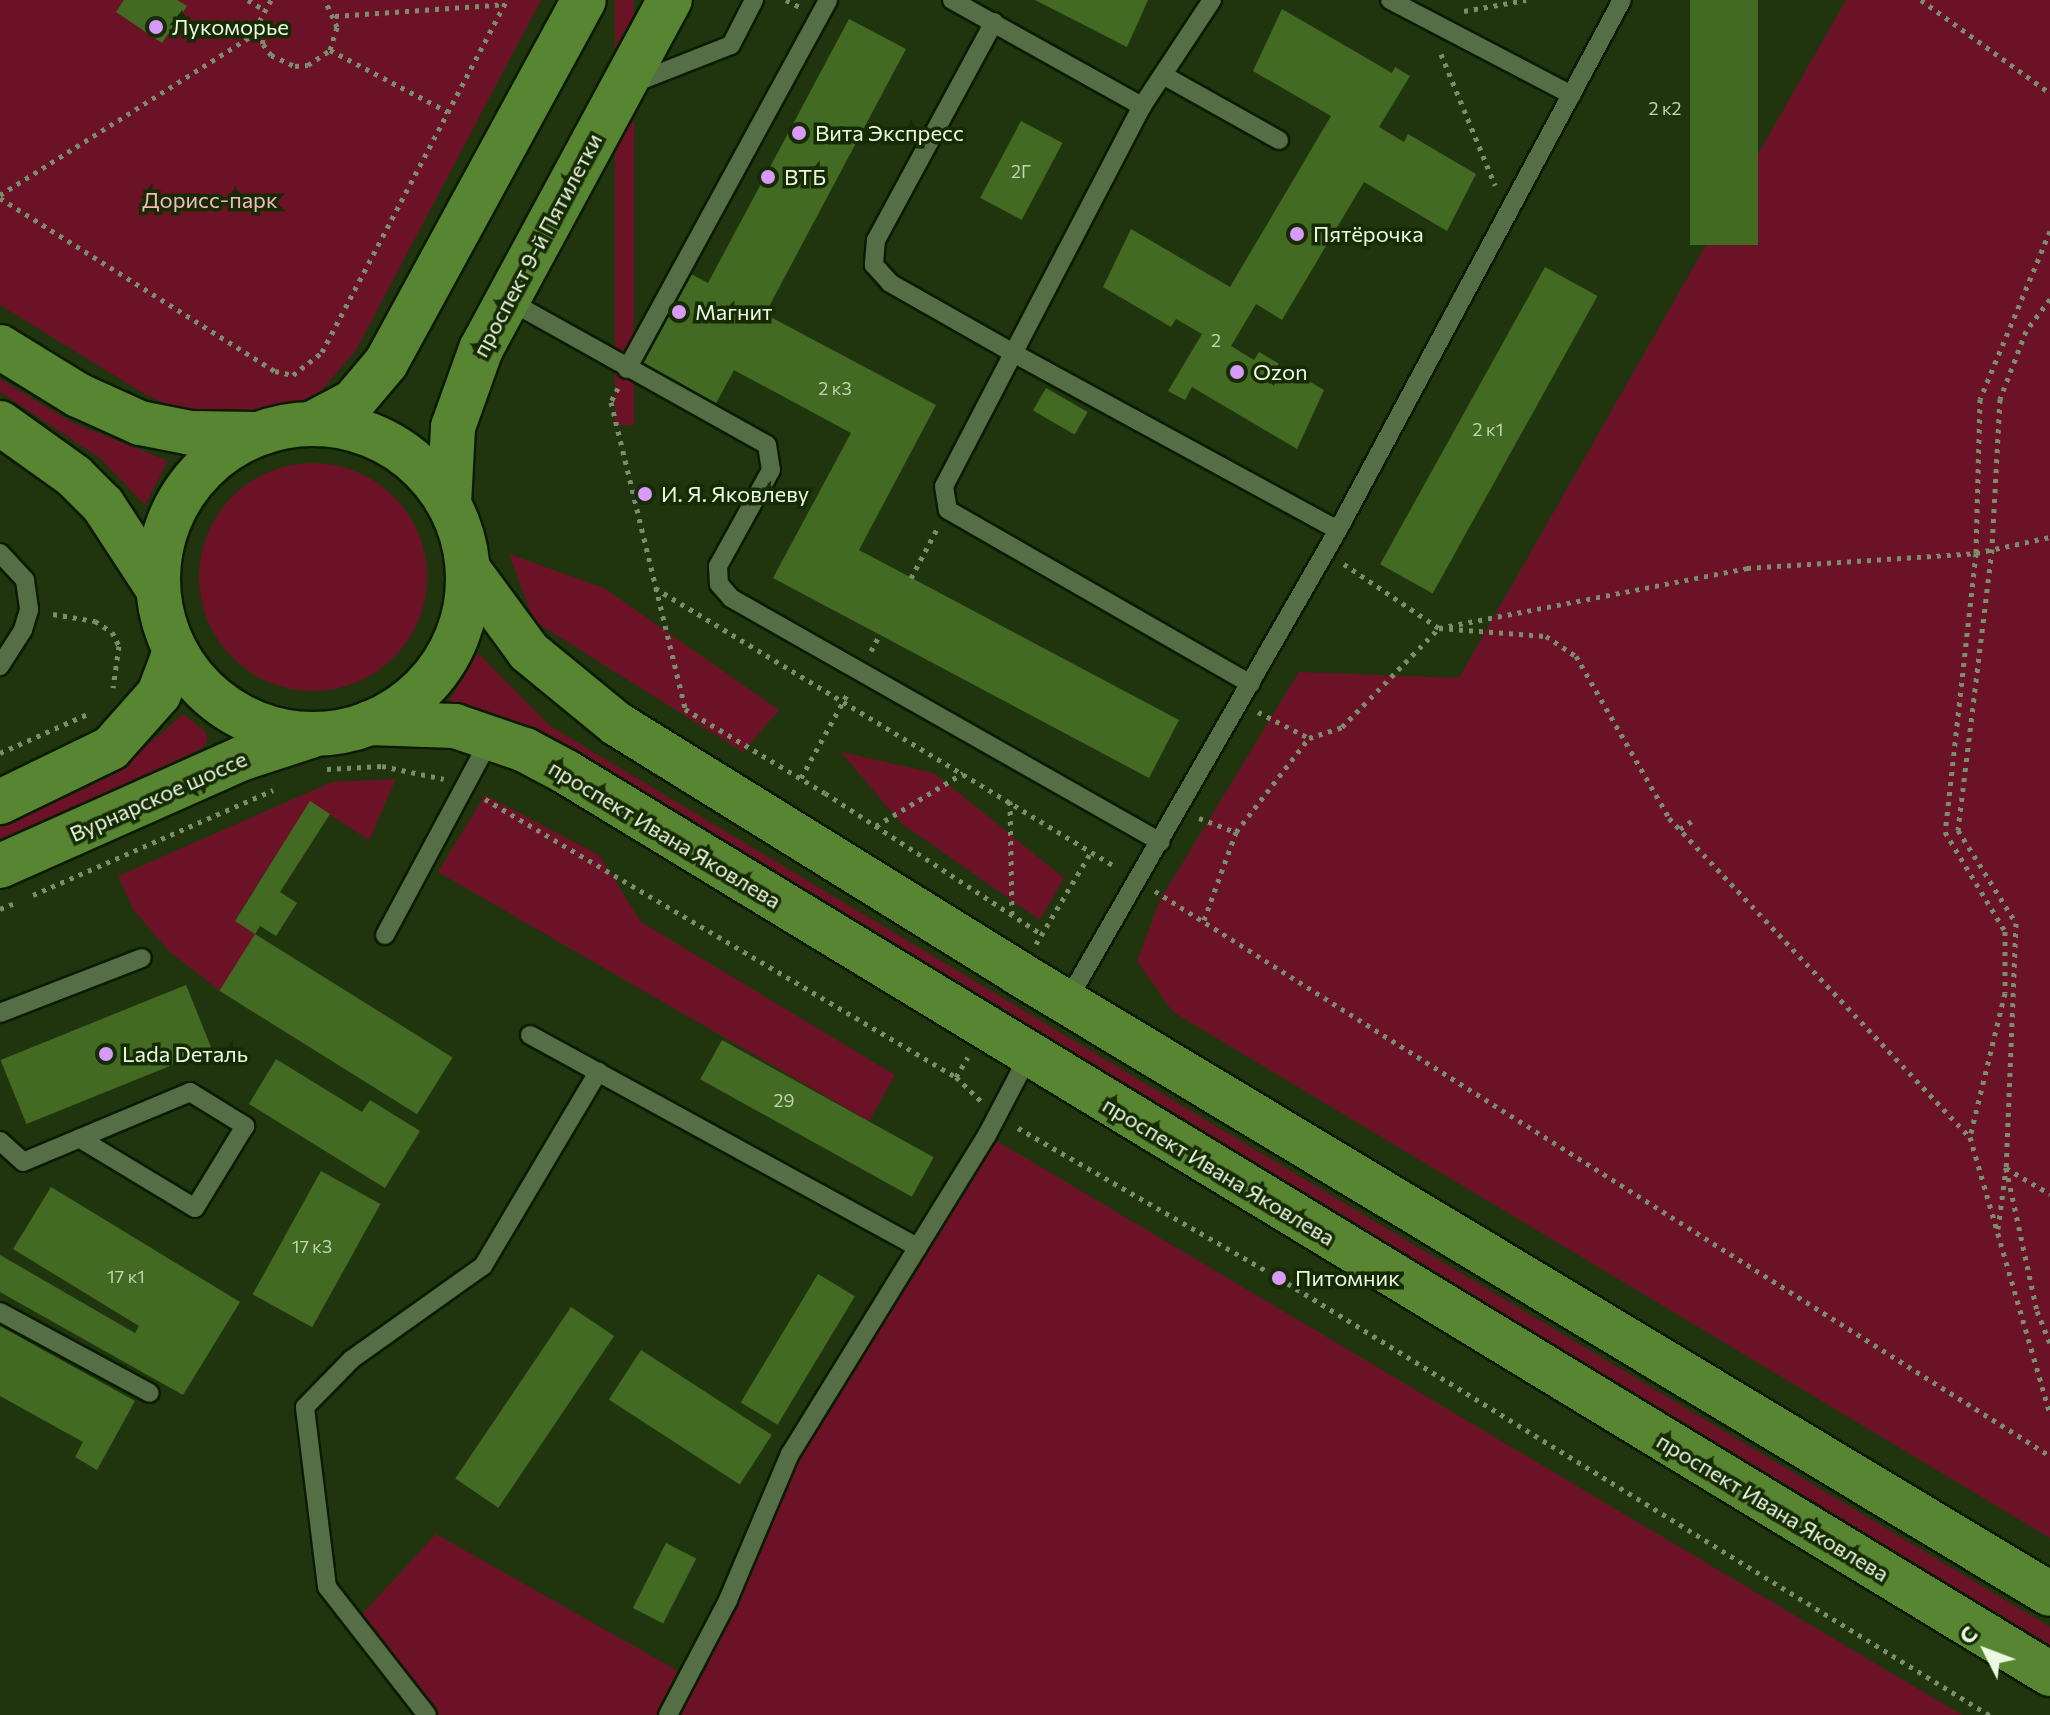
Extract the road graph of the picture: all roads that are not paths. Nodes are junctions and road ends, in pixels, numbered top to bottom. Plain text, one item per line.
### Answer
1 (584, 0) edge
2 (670, 0) edge
3 (754, 0) edge
4 (828, 0) edge
5 (952, 0) edge
6 (1212, 0) edge
7 (1390, 0) edge
8 (1622, 0) edge
9 (994, 22) junction
10 (1163, 75) junction
11 (621, 88) junction
12 (1572, 95) junction
13 (1142, 106) junction
14 (1279, 140) dead end
15 (505, 299) junction
16 (0, 347) edge
17 (1013, 353) junction
18 (627, 369) junction
19 (0, 423) edge
20 (313, 423) junction
21 (256, 434) junction
22 (449, 504) junction
23 (1338, 530) junction
24 (0, 553) edge
25 (471, 573) junction
26 (158, 589) junction
27 (174, 654) junction
28 (0, 666) edge
29 (1250, 684) junction
30 (369, 723) junction
31 (492, 737) junction
32 (317, 754) junction
33 (0, 802) edge
34 (1161, 842) junction
35 (0, 866) edge
36 (385, 935) dead end
37 (142, 958) dead end
38 (1066, 1003) junction
39 (0, 1013) edge
40 (530, 1035) dead end
41 (1028, 1057) junction
42 (598, 1072) junction
43 (79, 1138) junction
44 (0, 1141) edge
45 (918, 1247) junction
46 (0, 1312) edge
47 (150, 1393) dead end
48 (2050, 1594) edge
49 (2050, 1674) edge
50 (427, 1715) edge
51 (668, 1715) edge

1 - 20 main road
2 - 11 main road, проспект 9-й Пятилетки
3 - 11 lane
4 - 18 lane
5 - 9 lane
6 - 10 lane
7 - 12 lane
8 - 12 lane
9 - 13 lane
9 - 17 lane
10 - 13 lane
10 - 14 lane
11 - 15 main road, проспект 9-й Пятилетки
12 - 23 lane
13 - 17 lane
15 - 18 lane
15 - 22 main road, проспект 9-й Пятилетки
16 - 21 main road
17 - 23 lane
17 - 29 lane
18 - 34 lane
19 - 26 main road
20 - 21 main road
20 - 22 main road
21 - 26 main road
22 - 25 main road
23 - 29 lane
24 - 28 lane
25 - 30 main road
25 - 38 main road
26 - 27 main road
27 - 32 main road
27 - 33 main road
29 - 34 lane
30 - 31 main road, проспект Ивана Яковлева
30 - 32 main road
31 - 36 lane
31 - 41 main road, проспект Ивана Яковлева
32 - 35 main road, Вурнарское шоссе
34 - 38 lane
37 - 39 lane
38 - 48 main road
40 - 42 lane
41 - 45 lane
41 - 49 main road, проспект Ивана Яковлева
42 - 45 lane
42 - 50 lane
43 - 43 lane
43 - 44 lane
45 - 51 lane
46 - 47 lane

